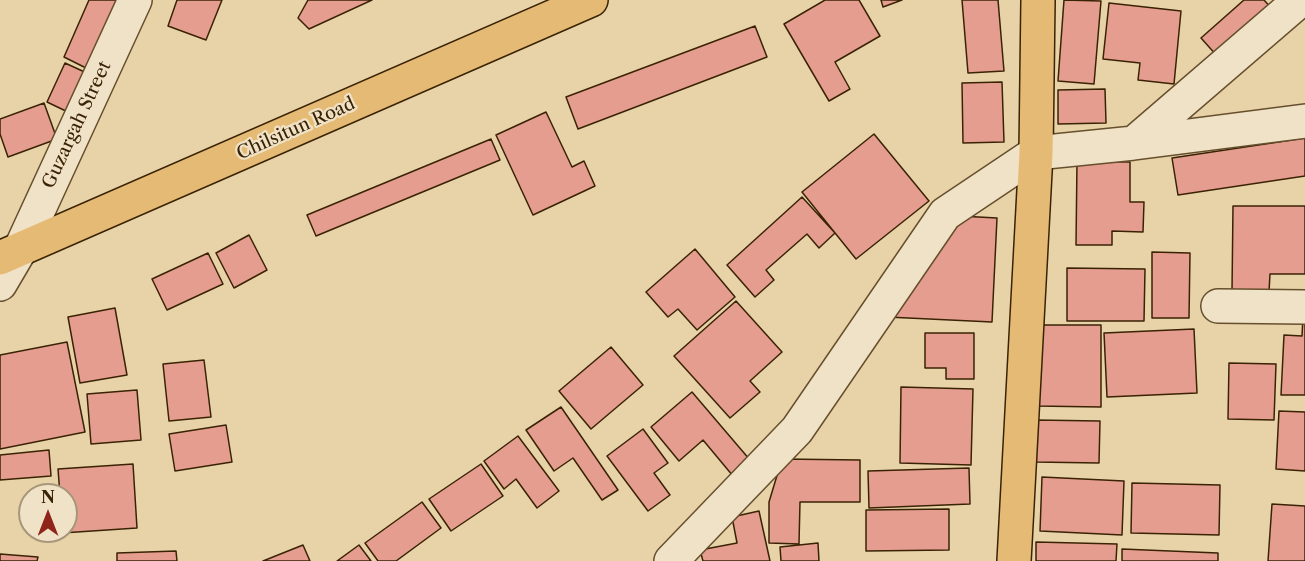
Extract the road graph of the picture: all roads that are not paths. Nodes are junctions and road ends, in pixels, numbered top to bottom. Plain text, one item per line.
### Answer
1 (135, 0) edge
2 (591, 0) edge
3 (1038, 0) edge
4 (1300, 0) edge
5 (1305, 121) edge
6 (1134, 143) junction
7 (1036, 153) junction
8 (10, 254) edge
9 (0, 284) edge
10 (1218, 306) dead end
11 (1305, 307) edge
12 (671, 561) edge
13 (1014, 561) edge

1 - 8 street, Guzargah Street
2 - 8 main road, Chilsitun Road
3 - 7 main road
4 - 6 street
5 - 6 street
6 - 7 street
7 - 12 street
7 - 13 main road
8 - 9 street, Guzargah Street
10 - 11 street

